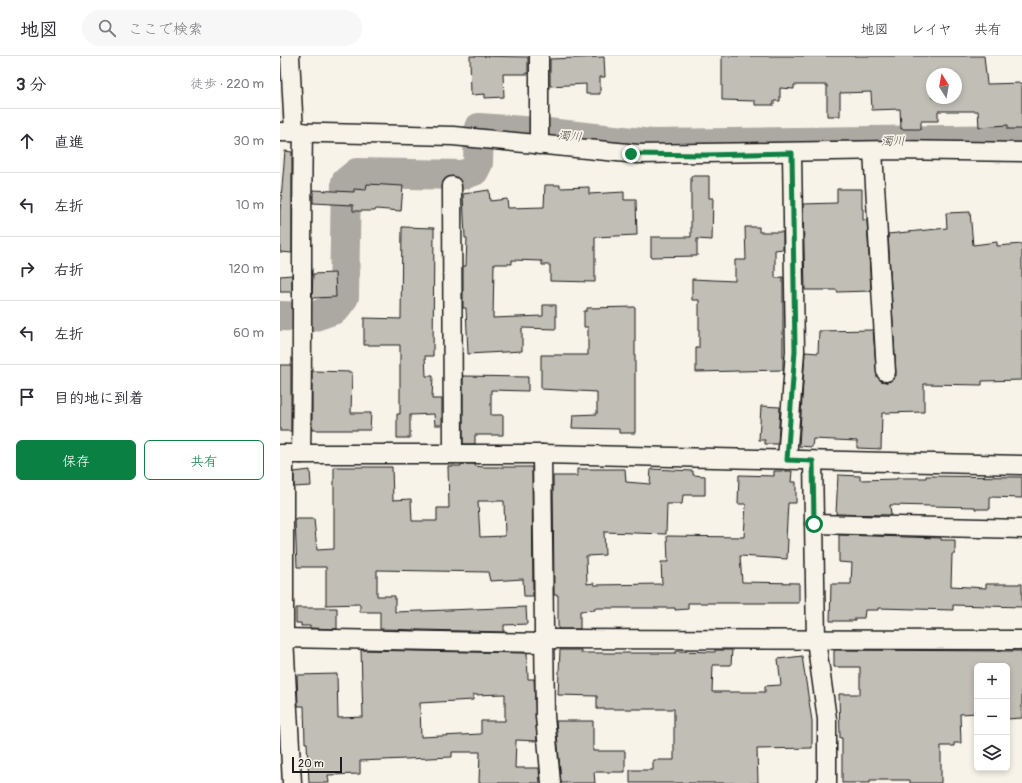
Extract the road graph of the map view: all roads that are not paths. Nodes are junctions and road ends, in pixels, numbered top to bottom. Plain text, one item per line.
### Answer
1 (290, 56) edge
2 (539, 56) edge
3 (292, 132) edge
4 (539, 145) junction
5 (873, 151) junction
6 (1022, 152) edge
7 (792, 153) junction
8 (452, 186) dead end
9 (886, 372) dead end
10 (288, 454) edge
11 (453, 454) junction
12 (542, 454) junction
13 (787, 460) junction
14 (813, 461) junction
15 (1022, 465) edge
16 (814, 524) junction
17 (1022, 529) edge
18 (284, 638) junction
19 (816, 640) junction
20 (1022, 640) edge
21 (544, 641) junction
22 (283, 659) edge
23 (292, 783) edge
24 (551, 783) edge
25 (827, 783) edge

1 - 3 street
2 - 4 street
3 - 4 street
3 - 10 street
4 - 7 street
5 - 6 street
5 - 7 street
5 - 9 street
7 - 13 street
8 - 11 street
10 - 11 street
10 - 18 street
11 - 12 street
12 - 13 street
12 - 21 street
13 - 14 street
14 - 15 street
14 - 16 street
16 - 17 street
16 - 19 street
18 - 21 street
18 - 22 street
19 - 20 street
19 - 21 street
19 - 25 street
21 - 24 street
22 - 23 street

